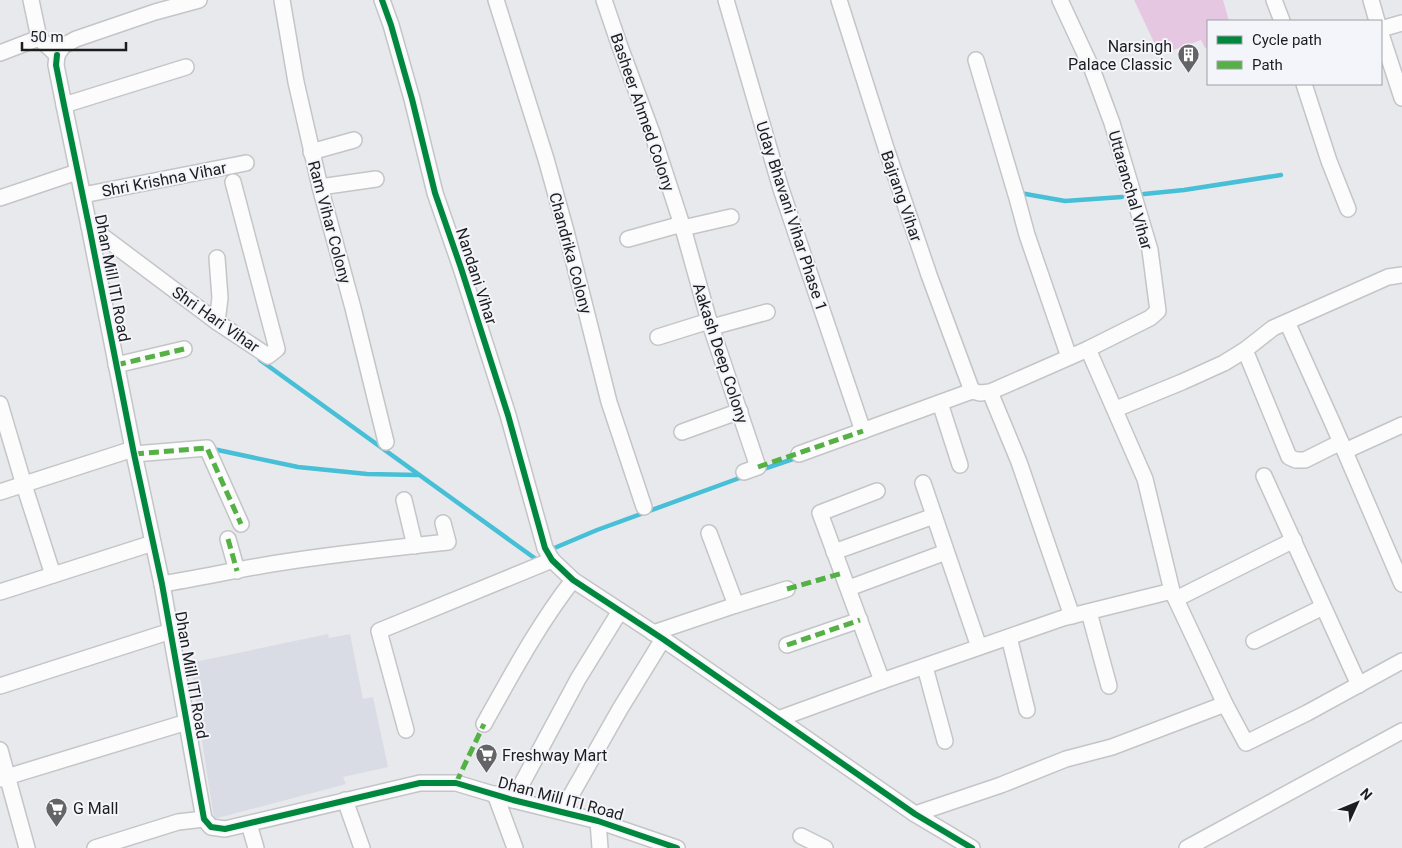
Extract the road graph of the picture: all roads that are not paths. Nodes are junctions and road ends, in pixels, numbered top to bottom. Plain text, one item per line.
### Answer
1 (31, 0) edge
2 (199, 0) edge
3 (282, 0) edge
4 (382, 0) edge
5 (496, 0) edge
6 (604, 0) edge
7 (726, 0) edge
8 (839, 0) edge
9 (1060, 0) edge
10 (1274, 0) edge
11 (1372, 0) edge
12 (175, 3) edge
13 (1282, 20) edge
14 (1377, 20) edge
15 (1402, 23) edge
16 (1382, 29) edge
17 (1382, 37) edge
18 (39, 38) junction
19 (0, 52) edge
20 (57, 54) junction
21 (976, 60) dead end
22 (186, 66) dead end
23 (1304, 85) edge
24 (1402, 98) edge
25 (64, 105) junction
26 (354, 140) dead end
27 (311, 152) junction
28 (246, 162) dead end
29 (77, 172) junction
30 (376, 179) dead end
31 (233, 182) dead end
32 (320, 187) junction
33 (83, 195) junction
34 (0, 198) edge
35 (1348, 208) dead end
36 (731, 217) dead end
37 (89, 226) junction
38 (682, 226) junction
39 (628, 239) dead end
40 (217, 258) dead end
41 (1402, 276) edge
42 (767, 312) dead end
43 (217, 322) junction
44 (1286, 322) junction
45 (711, 324) junction
46 (658, 337) dead end
47 (184, 349) dead end
48 (1088, 349) junction
49 (1245, 350) junction
50 (1069, 357) junction
51 (116, 365) junction
52 (972, 391) junction
53 (990, 392) junction
54 (940, 403) junction
55 (0, 404) edge
56 (1116, 409) junction
57 (740, 411) junction
58 (1402, 425) edge
59 (863, 431) junction
60 (682, 432) dead end
61 (386, 442) dead end
62 (1343, 446) junction
63 (133, 451) junction
64 (799, 454) dead end
65 (960, 465) dead end
66 (744, 472) dead end
67 (1264, 476) dead end
68 (923, 482) dead end
69 (24, 485) junction
70 (877, 491) dead end
71 (0, 492) edge
72 (404, 500) dead end
73 (644, 507) dead end
74 (934, 516) junction
75 (443, 523) dead end
76 (241, 524) dead end
77 (709, 533) dead end
78 (228, 539) dead end
79 (1294, 540) junction
80 (153, 543) junction
81 (415, 546) junction
82 (834, 552) junction
83 (946, 552) junction
84 (546, 563) junction
85 (237, 571) junction
86 (53, 575) junction
87 (571, 582) junction
88 (162, 584) junction
89 (1402, 584) edge
90 (849, 588) junction
91 (787, 589) dead end
92 (0, 592) edge
93 (1174, 595) junction
94 (736, 605) junction
95 (1323, 607) junction
96 (1089, 612) junction
97 (619, 613) junction
98 (1072, 616) junction
99 (860, 620) junction
100 (171, 631) junction
101 (1009, 637) junction
102 (659, 640) junction
103 (1254, 641) dead end
104 (787, 645) dead end
105 (979, 647) junction
106 (1402, 661) edge
107 (925, 667) junction
108 (882, 681) junction
109 (1359, 685) junction
110 (0, 686) edge
111 (1109, 686) dead end
112 (1225, 704) junction
113 (1027, 710) dead end
114 (778, 719) junction
115 (187, 722) junction
116 (484, 724) dead end
117 (406, 730) dead end
118 (1402, 731) edge
119 (945, 740) dead end
120 (0, 750) edge
121 (4, 778) edge
122 (495, 794) junction
123 (345, 800) junction
124 (513, 800) junction
125 (562, 811) junction
126 (915, 814) junction
127 (204, 819) junction
128 (598, 821) junction
129 (249, 824) junction
130 (802, 836) dead end
131 (124, 844) edge
132 (27, 848) edge
133 (95, 848) edge
134 (256, 848) edge
135 (362, 848) edge
136 (515, 848) edge
137 (600, 848) edge
138 (677, 848) edge
139 (825, 848) edge
140 (972, 848) edge
141 (1187, 848) edge

1 - 18 street
2 - 12 street
3 - 27 street, Ram Vihar Colony
4 - 84 street, Nandani Vihar
5 - 73 street, Chandrika Colony
6 - 38 street, Basheer Ahmed Colony
7 - 59 street, Uday Bhavani Vihar Phase 1
8 - 52 street, Bajrang Vihar
9 - 48 street, Uttaranchal Vihar
10 - 13 street
11 - 14 street
12 - 20 street
15 - 16 street
17 - 24 street
18 - 19 street
18 - 20 street
20 - 25 street, Dhan Mill ITI Road
21 - 50 street
22 - 25 street
23 - 35 street
25 - 29 street, Dhan Mill ITI Road
26 - 27 street
27 - 32 street, Ram Vihar Colony
28 - 33 street, Shri Krishna Vihar
29 - 33 street, Dhan Mill ITI Road
29 - 34 street
30 - 32 street
31 - 43 street, Shri Hari Vihar
32 - 61 street, Ram Vihar Colony
33 - 37 street, Dhan Mill ITI Road
36 - 38 street
37 - 43 street, Shri Hari Vihar
37 - 51 street, Dhan Mill ITI Road
38 - 39 street
38 - 45 street, Aakash Deep Colony
40 - 43 street
41 - 44 street
42 - 45 street
44 - 49 street
44 - 62 street
45 - 46 street
45 - 57 street, Aakash Deep Colony
47 - 51 street
48 - 50 street
48 - 56 street
49 - 56 street
49 - 62 street
50 - 53 street
51 - 63 street, Dhan Mill ITI Road
52 - 53 street
52 - 54 street
53 - 98 street
54 - 59 street
54 - 65 street
55 - 69 street
56 - 93 street
57 - 60 street
57 - 66 street, Aakash Deep Colony
58 - 62 street
59 - 64 street
62 - 89 street
63 - 69 street
63 - 76 street
63 - 80 street, Dhan Mill ITI Road
67 - 79 street
68 - 74 street
69 - 71 street
69 - 86 street
70 - 82 street
72 - 81 street
74 - 82 street
74 - 83 street
75 - 81 street
77 - 94 street
78 - 85 street
79 - 93 street
79 - 95 street
80 - 86 street
80 - 88 street, Dhan Mill ITI Road
81 - 85 street
82 - 90 street
83 - 90 street
83 - 105 street
84 - 87 street
84 - 117 street
85 - 88 street
86 - 92 street
87 - 97 street
87 - 116 street
88 - 100 street, Dhan Mill ITI Road
90 - 99 street
91 - 94 street
93 - 96 street
93 - 112 street
94 - 102 street
95 - 103 street
95 - 109 street
96 - 98 street
96 - 111 street
97 - 102 street
97 - 124 street
98 - 101 street
99 - 104 street
99 - 108 street
100 - 110 street
100 - 115 street, Dhan Mill ITI Road
101 - 105 street
101 - 113 street
102 - 114 street
102 - 125 street
105 - 107 street
106 - 109 street
107 - 108 street
107 - 119 street
108 - 114 street
109 - 112 street
112 - 126 street
114 - 126 street
115 - 121 street
115 - 127 street, Dhan Mill ITI Road
118 - 141 street
120 - 121 street
121 - 132 street
122 - 123 street, Dhan Mill ITI Road
122 - 124 street, Dhan Mill ITI Road
122 - 136 street
123 - 129 street, Dhan Mill ITI Road
123 - 135 street
124 - 125 street, Dhan Mill ITI Road
125 - 128 street, Dhan Mill ITI Road
126 - 140 street
127 - 129 street, Dhan Mill ITI Road
127 - 131 street
128 - 137 street
128 - 138 street, Dhan Mill ITI Road
129 - 134 street
130 - 139 street
131 - 133 street

